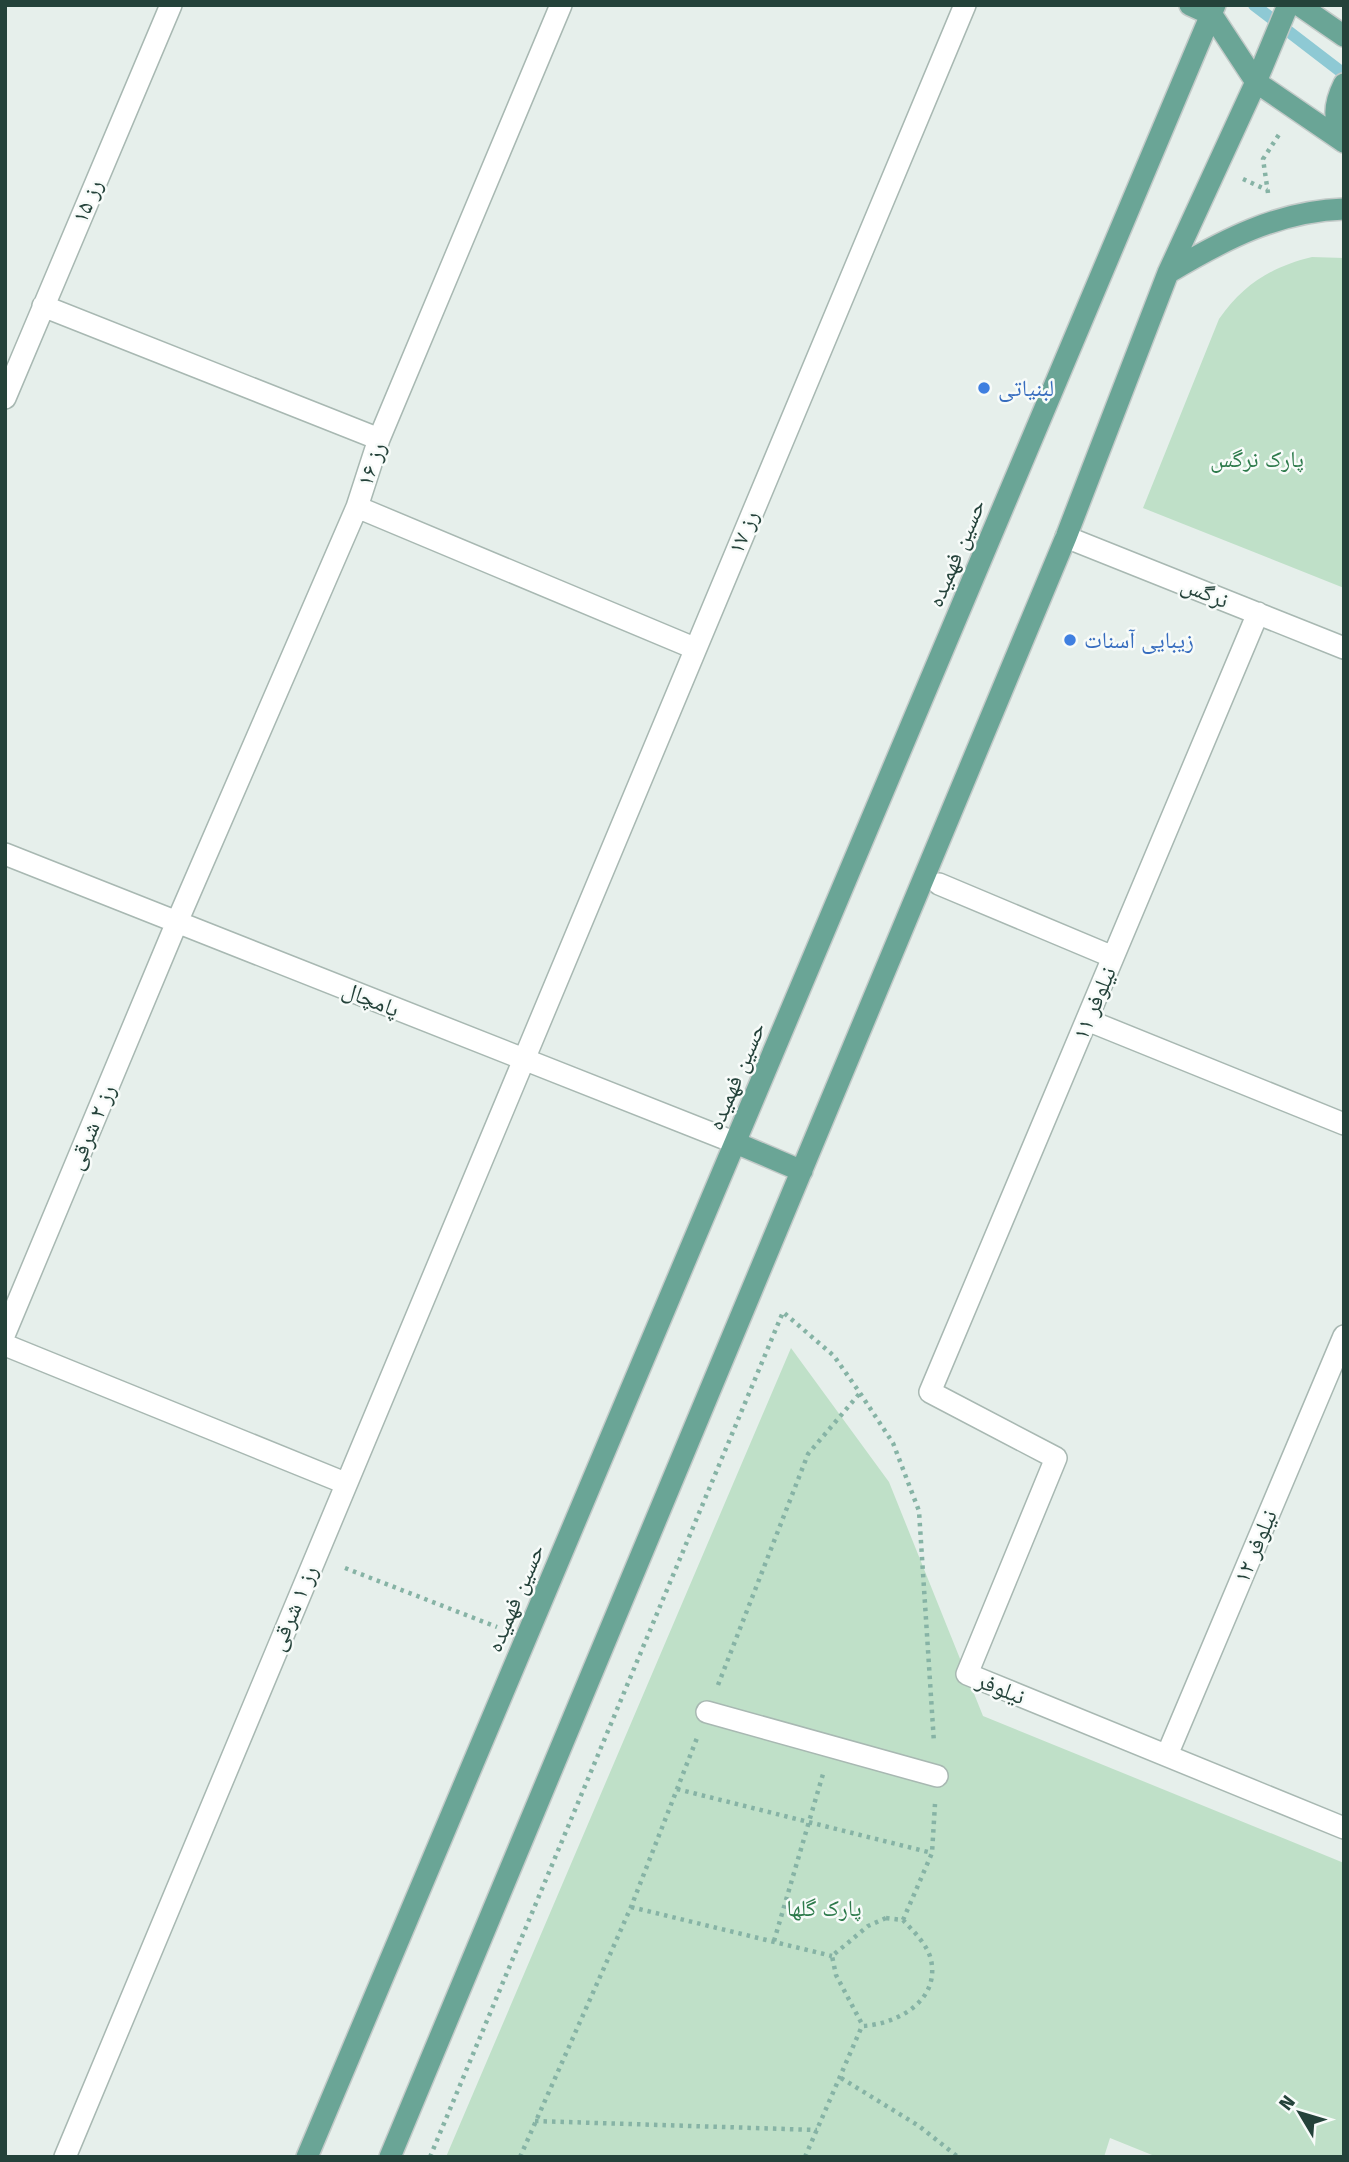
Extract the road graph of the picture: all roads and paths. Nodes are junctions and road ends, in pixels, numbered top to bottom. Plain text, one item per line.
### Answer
1 (171, 5) edge
2 (561, 5) edge
3 (965, 5) edge
4 (1190, 5) edge
5 (1288, 5) edge
6 (1298, 5) edge
7 (1214, 10) edge
8 (1344, 36) edge
9 (1256, 82) junction
10 (1344, 85) edge
11 (1343, 141) edge
12 (1344, 209) edge
13 (1168, 273) junction
14 (43, 306) junction
15 (8, 385) edge
16 (379, 439) junction
17 (357, 507) junction
18 (1066, 537) junction
19 (1258, 613) junction
20 (694, 648) junction
21 (1344, 648) edge
22 (5, 854) edge
23 (939, 884) dead end
24 (177, 922) junction
25 (1113, 957) junction
26 (1087, 1020) junction
27 (522, 1058) junction
28 (1344, 1124) edge
29 (736, 1143) junction
30 (802, 1171) junction
31 (5, 1333) edge
32 (1344, 1336) edge
33 (5, 1345) edge
34 (930, 1392) joint
35 (860, 1393) junction
36 (345, 1483) junction
37 (315, 1556) junction
38 (526, 1638) junction
39 (707, 1712) junction
40 (830, 1748) junction
41 (1167, 1755) junction
42 (937, 1776) junction
43 (677, 1789) junction
44 (809, 1822) junction
45 (1344, 1828) edge
46 (932, 1853) junction
47 (631, 1907) junction
48 (903, 1920) junction
49 (774, 1941) junction
50 (832, 1956) junction
51 (863, 2026) junction
52 (841, 2078) junction
53 (534, 2121) junction
54 (817, 2130) junction
55 (65, 2157) edge
56 (307, 2157) edge
57 (390, 2157) edge
58 (430, 2157) edge
59 (520, 2157) edge
60 (805, 2157) edge
61 (958, 2157) edge

1 - 14 street, رز ۱۵
2 - 16 street, رز ۱۶
3 - 20 street, رز ۱۷
4 - 7 main road
5 - 9 main road
6 - 8 main road
7 - 9 main road
7 - 29 main road, حسین فهمیده
9 - 11 main road
9 - 13 main road
10 - 11 main road
12 - 13 main road
13 - 18 main road
14 - 15 street, رز ۱۵
14 - 16 street
16 - 17 street, رز ۱۶
17 - 20 street
17 - 24 street, رز ۱۶
18 - 19 street, نرگس
18 - 30 main road
19 - 21 street, نرگس
19 - 25 street, نیلوفر ۱۱
20 - 27 street, رز ۱۷
22 - 24 street, پامچال
23 - 25 street
24 - 27 street, پامچال
24 - 31 street, رز ۲ شرقی
25 - 26 street, نیلوفر ۱۱
26 - 28 street
26 - 34 street, نیلوفر ۱۱
27 - 29 street, پامچال
27 - 36 street, رز ۱ شرقی
29 - 30 main road
29 - 38 main road, حسین فهمیده
30 - 57 main road
32 - 41 street, نیلوفر ۱۲
33 - 36 street
34 - 41 street, نیلوفر
35 - 39 path
35 - 42 path
35 - 58 path
36 - 37 street, رز ۱ شرقی
37 - 38 path
37 - 55 street, رز ۱ شرقی
38 - 56 main road, حسین فهمیده
39 - 40 street
39 - 43 path
40 - 42 street
40 - 44 path
41 - 45 street, نیلوفر
42 - 46 path
43 - 44 path
43 - 47 path
44 - 46 path
44 - 49 path
46 - 48 path
47 - 49 path
47 - 53 path
48 - 50 path
48 - 51 path
49 - 50 path
50 - 51 path
51 - 52 path
52 - 54 path
52 - 61 path
53 - 54 path
53 - 59 path
54 - 60 path

